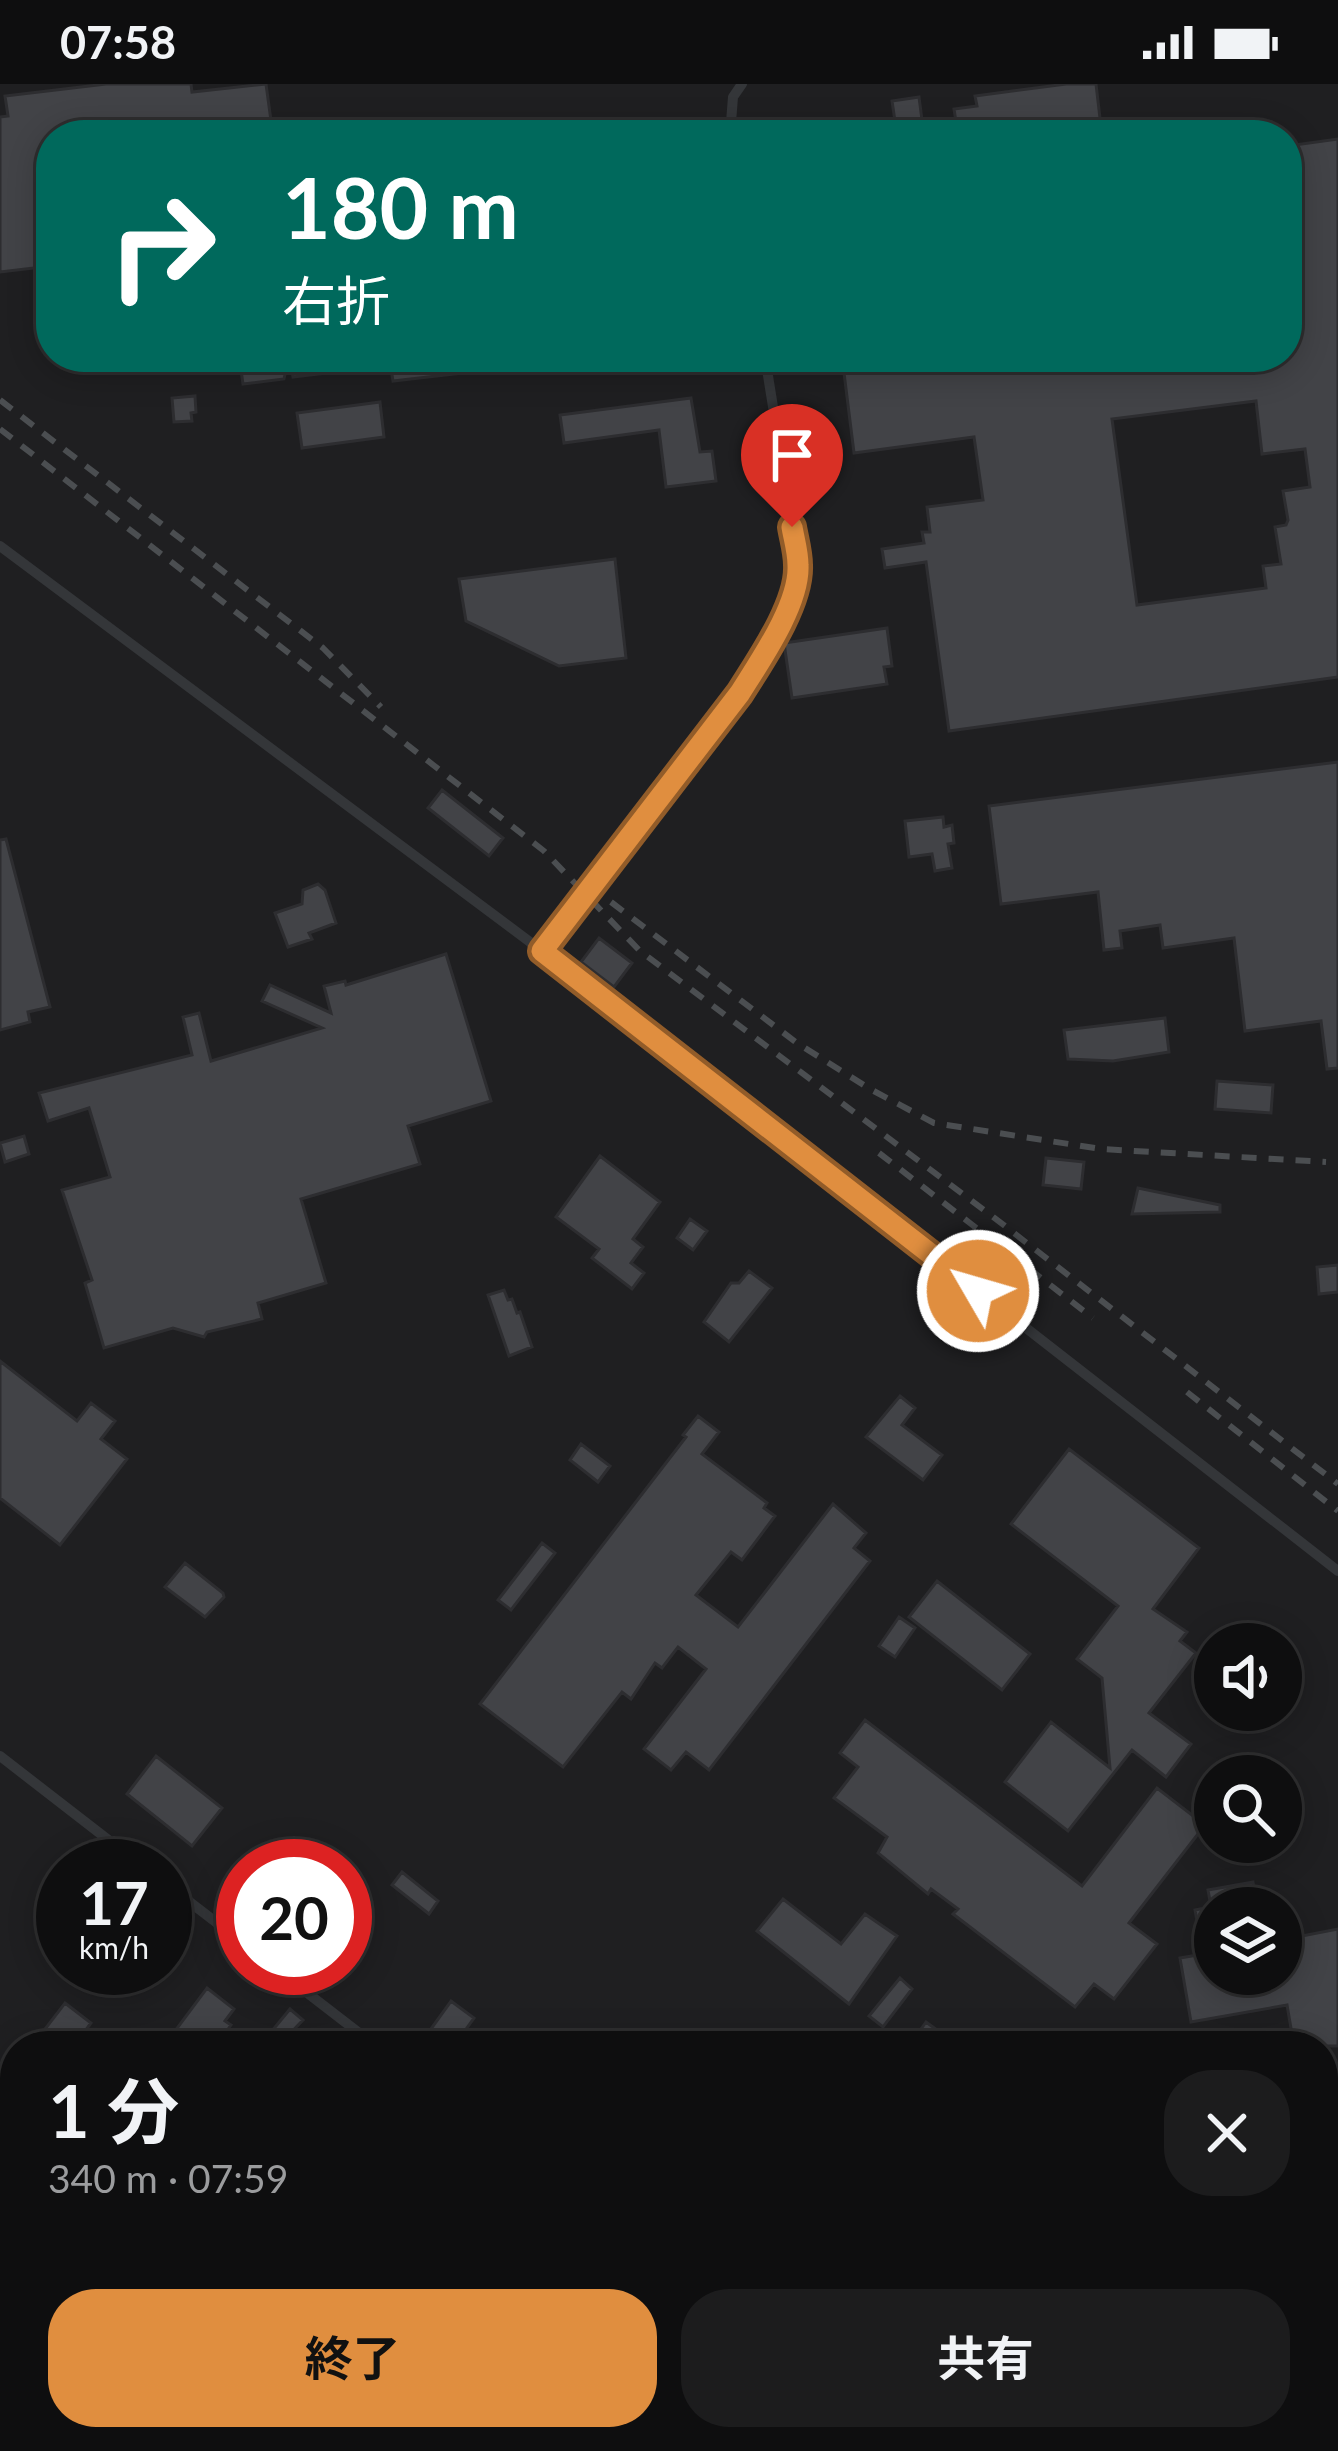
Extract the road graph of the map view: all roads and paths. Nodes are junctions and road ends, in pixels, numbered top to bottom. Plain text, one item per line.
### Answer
1 (742, 84) edge
2 (731, 120) edge
3 (767, 372) edge
4 (0, 546) edge
5 (542, 951) junction
6 (1338, 1571) edge
7 (0, 1756) edge
8 (107, 1839) edge
9 (192, 1904) edge
10 (216, 1922) edge
11 (310, 1995) edge
12 (357, 2031) edge

1 - 2 lane
3 - 5 lane
4 - 5 lane
5 - 6 lane
7 - 8 lane
9 - 10 lane
11 - 12 lane

